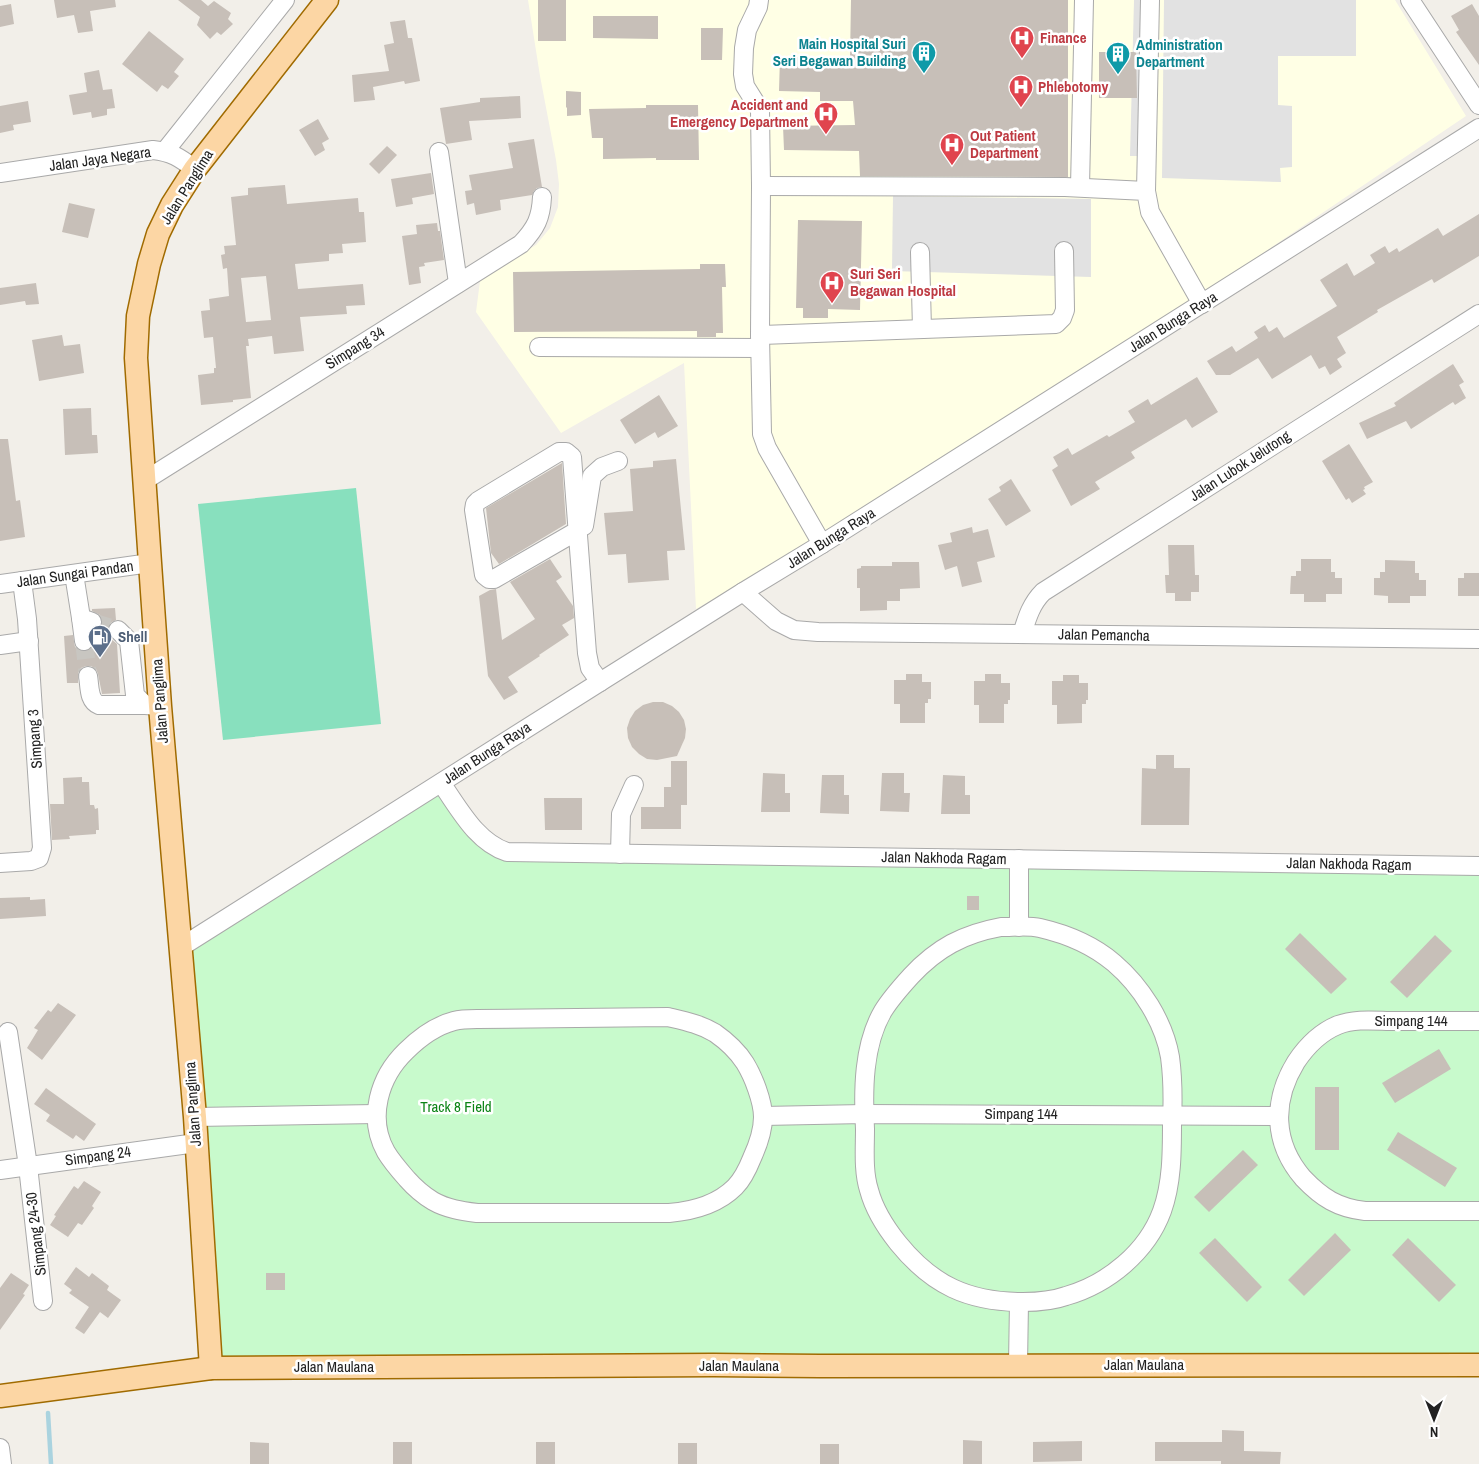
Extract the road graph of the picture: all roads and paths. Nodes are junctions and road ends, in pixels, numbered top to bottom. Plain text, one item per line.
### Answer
1 (285, 0) edge
2 (327, 0) edge
3 (758, 0) edge
4 (1084, 0) edge
5 (1150, 0) edge
6 (1410, 0) edge
7 (1479, 105) edge
8 (1479, 128) edge
9 (165, 152) junction
10 (439, 152) dead end
11 (195, 169) junction
12 (0, 174) edge
13 (761, 186) junction
14 (1080, 187) junction
15 (1146, 191) junction
16 (542, 197) dead end
17 (1064, 251) dead end
18 (920, 252) dead end
19 (458, 283) junction
20 (1202, 304) junction
21 (1479, 314) edge
22 (922, 329) junction
23 (760, 342) junction
24 (538, 346) dead end
25 (618, 461) dead end
26 (144, 481) junction
27 (577, 532) junction
28 (822, 544) junction
29 (579, 554) junction
30 (150, 563) junction
31 (74, 574) junction
32 (22, 581) junction
33 (0, 584) edge
34 (743, 592) junction
35 (118, 630) tunnel mouth
36 (1022, 634) junction
37 (1479, 639) edge
38 (84, 641) tunnel mouth
39 (29, 642) junction
40 (0, 645) edge
41 (88, 676) tunnel mouth
42 (600, 682) junction
43 (152, 706) junction
44 (441, 783) junction
45 (634, 785) dead end
46 (620, 854) junction
47 (1019, 859) junction
48 (0, 863) edge
49 (1479, 866) edge
50 (1019, 927) junction
51 (181, 947) junction
52 (1479, 1021) edge
53 (8, 1032) dead end
54 (376, 1114) junction
55 (864, 1114) junction
56 (1172, 1115) junction
57 (763, 1116) junction
58 (1279, 1116) junction
59 (195, 1117) junction
60 (196, 1143) junction
61 (28, 1166) junction
62 (0, 1170) edge
63 (1479, 1211) edge
64 (44, 1301) dead end
65 (1019, 1302) junction
66 (1018, 1365) junction
67 (1479, 1365) edge
68 (211, 1368) junction
69 (0, 1396) edge
70 (0, 1448) edge
71 (2, 1464) edge

1 - 9 street
2 - 11 main road, Jalan Panglima
3 - 13 street
4 - 14 street
5 - 15 street
6 - 7 street
8 - 20 street, Jalan Bunga Raya
9 - 11 street, Jalan Jaya Negara
9 - 12 street, Jalan Jaya Negara
10 - 19 street
11 - 26 main road, Jalan Panglima
13 - 14 street
13 - 23 street
14 - 15 street
15 - 20 street
16 - 19 street, Simpang 34
17 - 22 street
18 - 22 street
19 - 26 street, Simpang 34
20 - 28 street, Jalan Bunga Raya
21 - 36 street, Jalan Lubok Jelutong
22 - 23 street
23 - 24 street
23 - 28 street
25 - 29 street
26 - 30 main road, Jalan Panglima
27 - 27 street
27 - 29 street
28 - 34 street, Jalan Bunga Raya
29 - 42 street
30 - 31 street, Jalan Sungai Pandan
30 - 43 main road, Jalan Panglima
31 - 32 street, Jalan Sungai Pandan
31 - 38 street
32 - 33 street, Jalan Sungai Pandan
32 - 39 street, Simpang 3
34 - 36 street, Jalan Pemancha
34 - 42 street, Jalan Bunga Raya
35 - 43 street
36 - 37 street, Jalan Pemancha
39 - 40 street
39 - 48 street, Simpang 3
41 - 43 street
42 - 44 street, Jalan Bunga Raya
43 - 51 main road, Jalan Panglima
44 - 46 street, Jalan Nakhoda Ragam
44 - 51 street, Jalan Bunga Raya
45 - 46 street
46 - 47 street, Jalan Nakhoda Ragam
47 - 49 street, Jalan Nakhoda Ragam
47 - 50 street
50 - 55 street
50 - 56 street
51 - 59 main road, Jalan Panglima
52 - 58 street, Simpang 144
53 - 61 street, Simpang 24-30
54 - 57 street
54 - 57 street
54 - 59 street
55 - 56 street, Simpang 144
55 - 57 street, Simpang 144
55 - 65 street
56 - 58 street, Simpang 144
56 - 65 street
58 - 63 street, Simpang 144
59 - 60 main road, Jalan Panglima
60 - 61 street, Simpang 24
60 - 68 main road, Jalan Panglima
61 - 62 street, Simpang 24
61 - 64 street, Simpang 24-30
65 - 66 street
66 - 67 main road, Jalan Maulana
66 - 68 main road, Jalan Maulana
68 - 69 main road, Jalan Maulana
70 - 71 street

